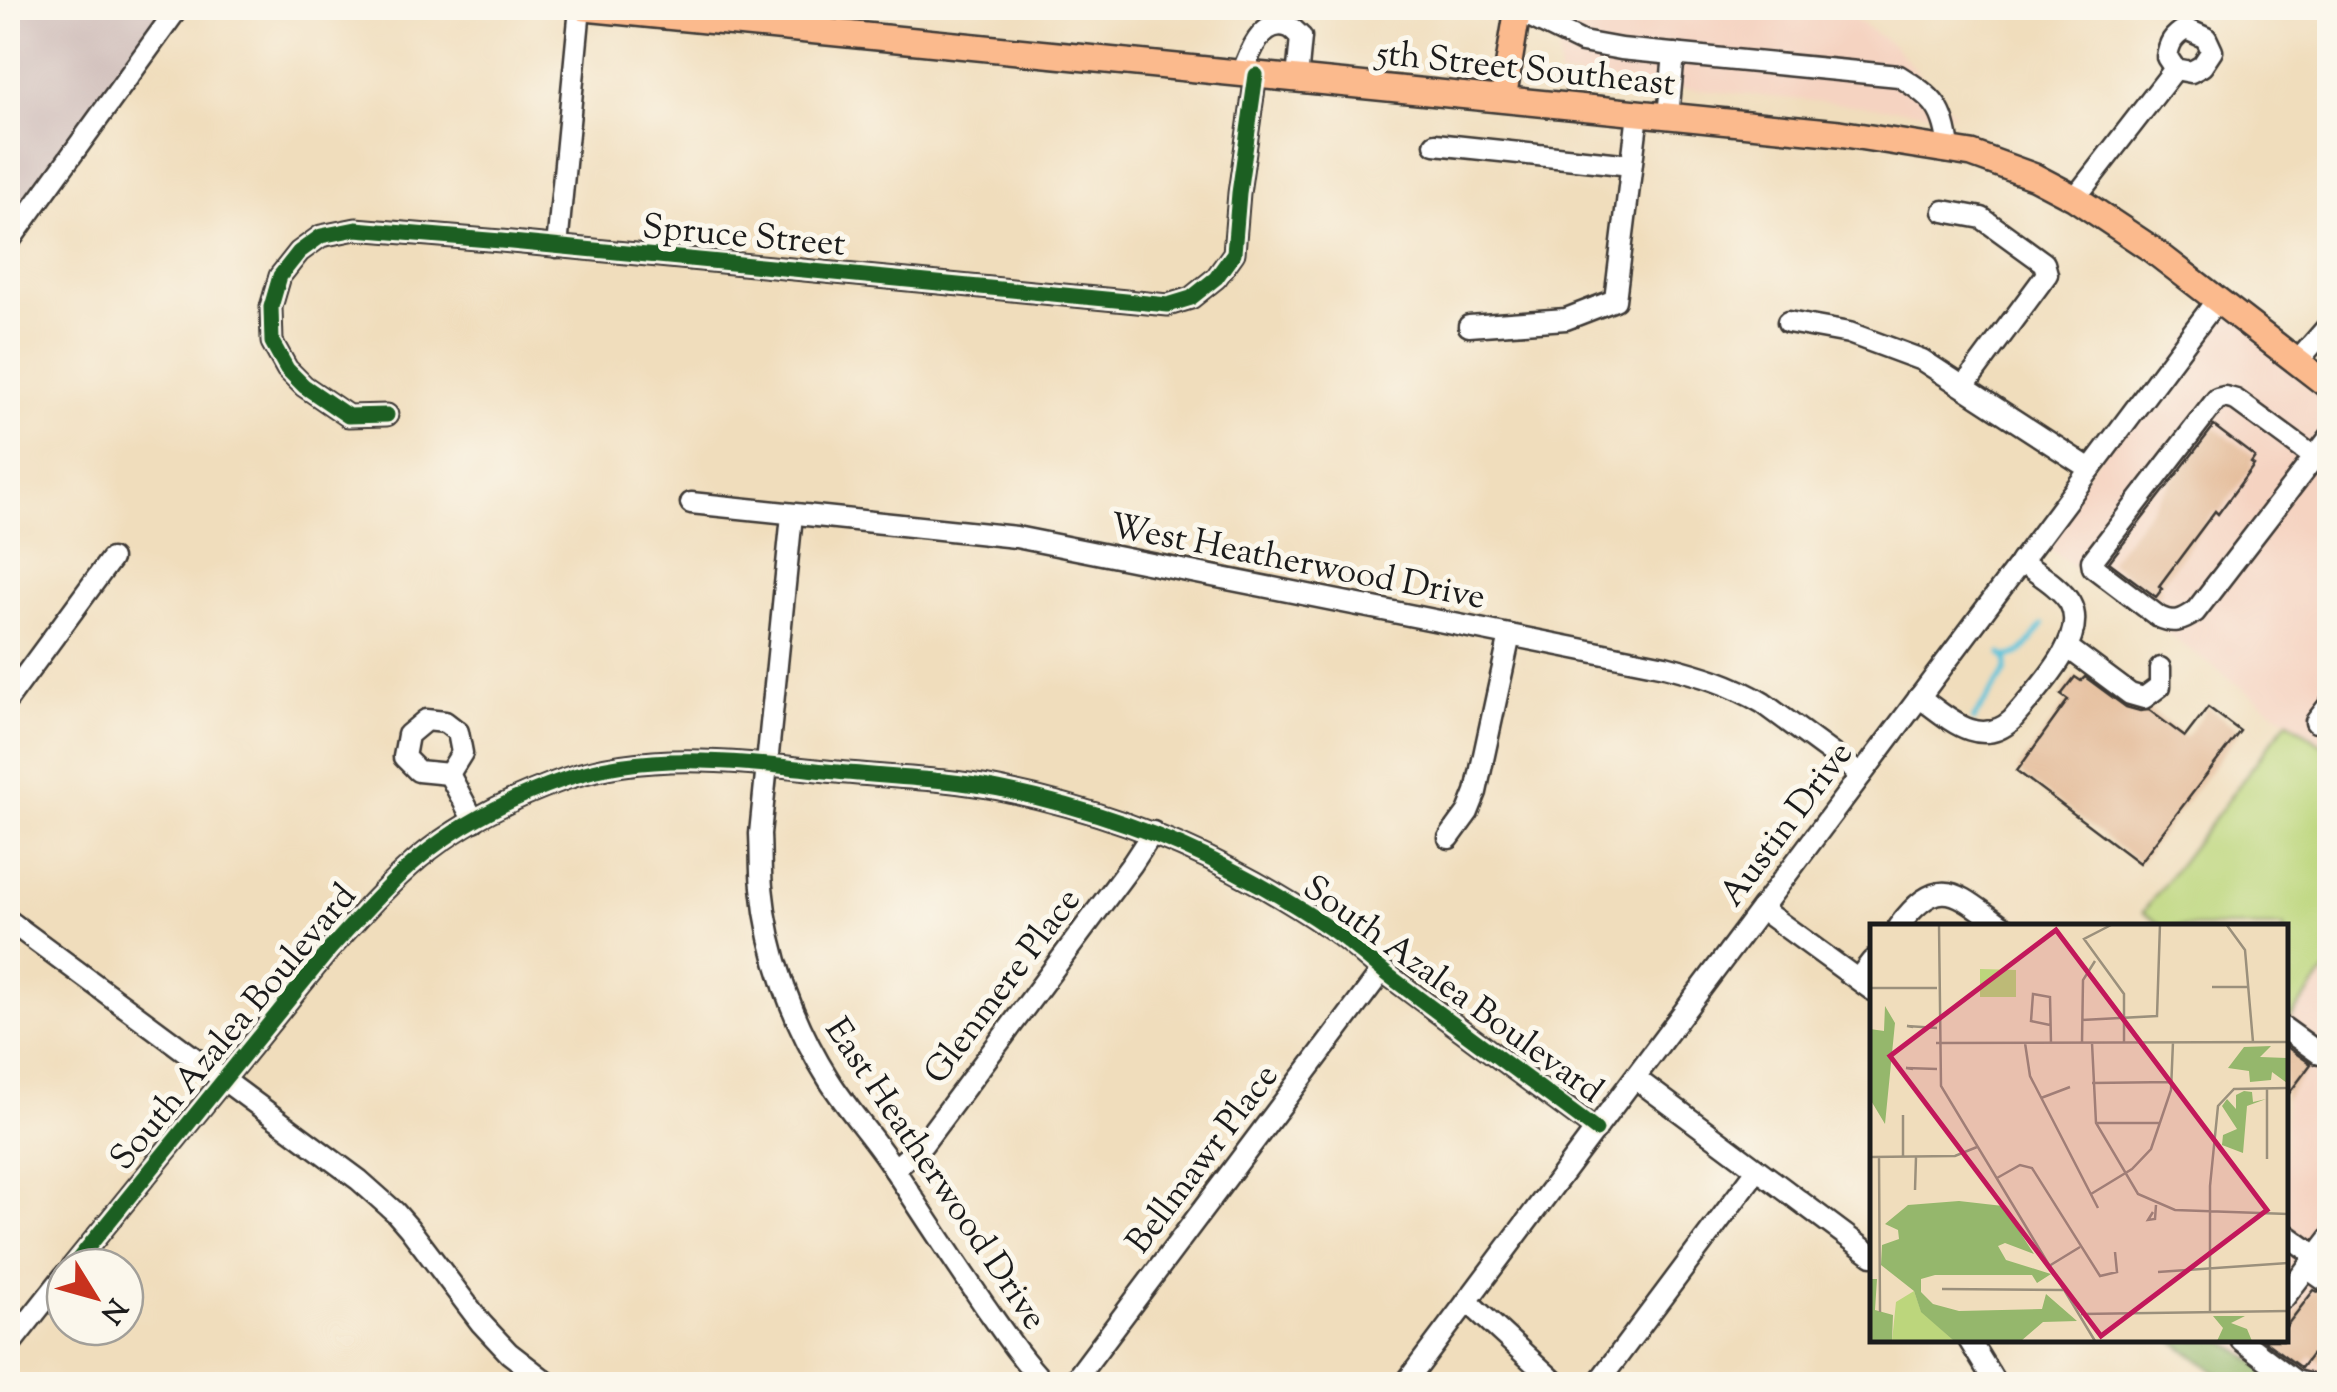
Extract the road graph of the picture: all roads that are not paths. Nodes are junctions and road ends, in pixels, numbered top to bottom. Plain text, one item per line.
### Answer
1 (178, 8) edge
2 (582, 8) edge
3 (1517, 9) edge
4 (1674, 54) junction
5 (2175, 69) dead end
6 (1249, 74) junction
7 (1297, 79) junction
8 (1503, 99) junction
9 (1638, 114) junction
10 (1668, 116) junction
11 (1435, 144) dead end
12 (1949, 150) junction
13 (1631, 166) junction
14 (2075, 198) junction
15 (1944, 211) dead end
16 (8, 242) edge
17 (557, 246) junction
18 (2217, 300) junction
19 (1788, 322) dead end
20 (2330, 324) edge
21 (1470, 326) dead end
22 (2297, 362) junction
23 (1964, 386) junction
24 (2330, 387) edge
25 (386, 414) dead end
26 (2330, 437) edge
27 (2314, 457) junction
28 (2090, 469) junction
29 (691, 503) dead end
30 (792, 515) junction
31 (111, 559) dead end
32 (2021, 561) junction
33 (1510, 634) junction
34 (2067, 647) junction
35 (2160, 668) dead end
36 (10, 690) edge
37 (1919, 697) junction
38 (2330, 704) edge
39 (2316, 722) dead end
40 (768, 765) junction
41 (449, 774) dead end
42 (1861, 775) junction
43 (474, 821) junction
44 (1153, 832) junction
45 (1449, 838) dead end
46 (1761, 909) junction
47 (8, 920) edge
48 (1900, 924) edge
49 (2000, 924) edge
50 (1382, 971) junction
51 (1865, 984) edge
52 (2287, 1030) edge
53 (2330, 1055) edge
54 (1634, 1078) junction
55 (226, 1080) junction
56 (1596, 1130) junction
57 (894, 1170) junction
58 (1757, 1170) junction
59 (2287, 1236) edge
60 (2330, 1238) edge
61 (88, 1247) edge
62 (1870, 1254) edge
63 (2312, 1262) junction
64 (2330, 1284) edge
65 (2287, 1294) edge
66 (45, 1301) edge
67 (1468, 1301) junction
68 (1969, 1342) edge
69 (2248, 1342) edge
70 (8, 1346) edge
71 (549, 1384) edge
72 (1045, 1384) edge
73 (1072, 1384) edge
74 (1405, 1384) edge
75 (1558, 1384) edge
76 (1597, 1384) edge
77 (1996, 1384) edge
78 (2307, 1384) edge

1 - 16 street
2 - 6 main road, 5th Street Southeast
2 - 17 street
3 - 4 street
3 - 8 main road
4 - 10 street
4 - 12 street
5 - 14 street
6 - 7 main road, 5th Street Southeast
6 - 7 street
6 - 17 street, Spruce Street
7 - 8 main road, 5th Street Southeast
8 - 9 main road, 5th Street Southeast
9 - 10 main road, 5th Street Southeast
9 - 13 street
10 - 12 main road, 5th Street Southeast
11 - 13 street
12 - 14 main road, 5th Street Southeast
13 - 21 street
14 - 18 main road, 5th Street Southeast
15 - 23 street
17 - 25 street, Spruce Street
18 - 22 main road, 5th Street Southeast
18 - 28 street, Austin Drive
19 - 23 street
20 - 22 street
22 - 24 main road, 5th Street Southeast
23 - 28 street
26 - 27 street
27 - 27 street
28 - 32 street, Austin Drive
29 - 30 street, West Heatherwood Drive
30 - 33 street, West Heatherwood Drive
30 - 40 street, East Heatherwood Drive
31 - 36 street
32 - 34 street
32 - 37 street, Austin Drive
33 - 42 street, West Heatherwood Drive
33 - 45 street
34 - 35 street
34 - 37 street
37 - 42 street, Austin Drive
38 - 39 street
40 - 43 street, South Azalea Boulevard
40 - 44 street, South Azalea Boulevard
40 - 57 street, East Heatherwood Drive
41 - 43 street
42 - 46 street, Austin Drive
43 - 55 street, South Azalea Boulevard
44 - 50 street, South Azalea Boulevard
44 - 57 street, Glenmere Place
46 - 51 street
46 - 54 street, Austin Drive
47 - 55 street
48 - 49 street
50 - 56 street, South Azalea Boulevard
50 - 73 street, Bellmawr Place
52 - 53 street
54 - 56 street, Austin Drive
54 - 58 street
55 - 61 street, South Azalea Boulevard
55 - 71 street
56 - 67 street, Austin Drive
57 - 72 street, East Heatherwood Drive
58 - 62 street
58 - 76 street
59 - 63 street
60 - 63 street
63 - 64 street
63 - 65 street
66 - 70 street
67 - 74 street, Austin Drive
67 - 75 street
68 - 77 street
69 - 78 street

